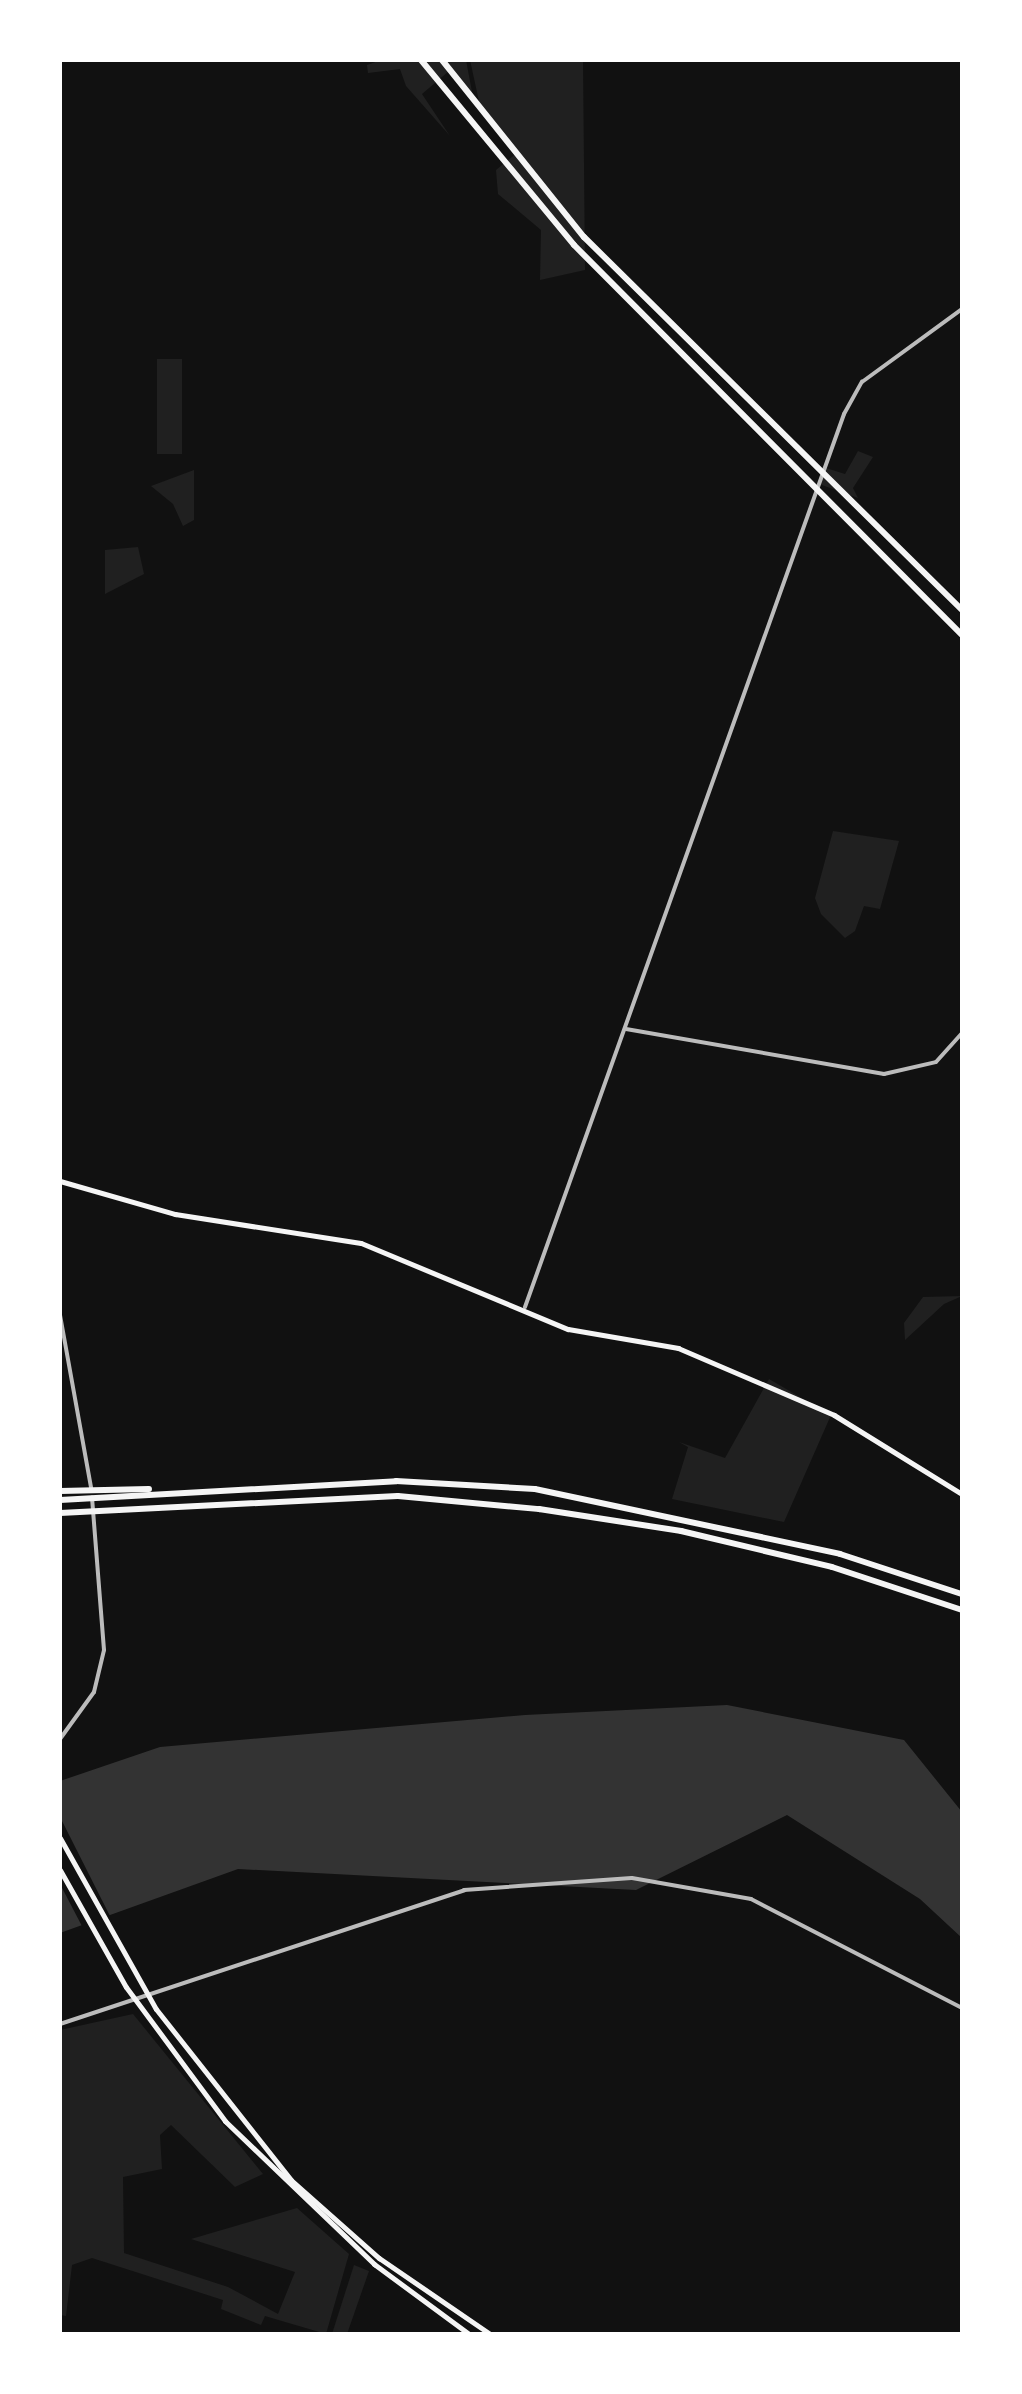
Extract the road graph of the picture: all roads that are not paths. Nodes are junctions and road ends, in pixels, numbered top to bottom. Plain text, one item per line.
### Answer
1 (420, 60) edge
2 (442, 60) edge
3 (962, 309) edge
4 (962, 610) edge
5 (962, 635) edge
6 (626, 1030) junction
7 (962, 1033) edge
8 (60, 1181) edge
9 (525, 1306) junction
10 (60, 1316) edge
11 (180, 1490) junction
12 (60, 1492) edge
13 (962, 1494) edge
14 (60, 1500) edge
15 (60, 1513) edge
16 (962, 1594) edge
17 (962, 1610) edge
18 (60, 1740) edge
19 (60, 1838) edge
20 (60, 1870) edge
21 (962, 2008) edge
22 (60, 2024) edge
23 (470, 2334) edge
24 (490, 2334) edge

1 - 5 highway
2 - 4 highway
3 - 6 street
6 - 7 street
6 - 9 street
8 - 9 main road
9 - 13 main road
10 - 18 street
11 - 12 highway
11 - 14 highway
11 - 16 highway
15 - 17 highway
19 - 24 main road
20 - 23 main road
21 - 22 street

